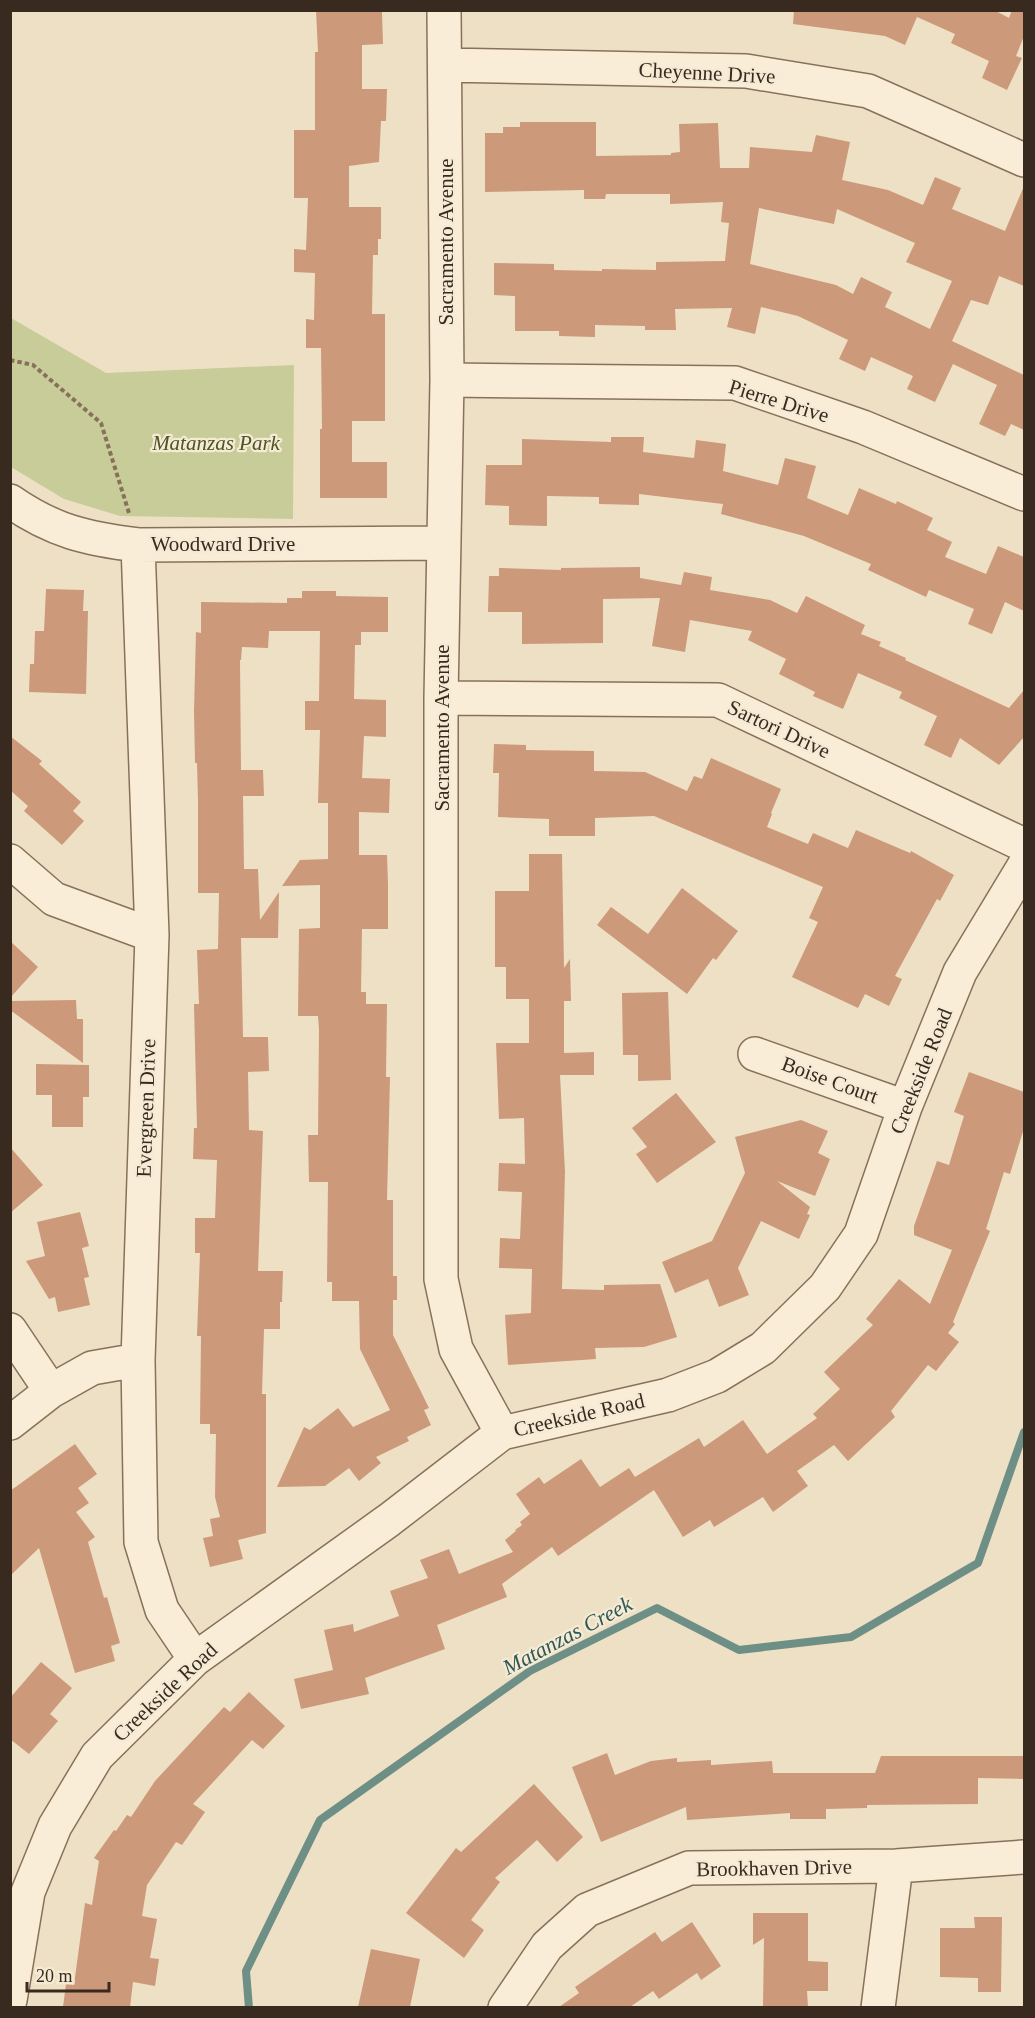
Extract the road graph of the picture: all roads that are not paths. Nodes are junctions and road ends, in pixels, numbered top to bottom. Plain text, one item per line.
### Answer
1 (444, 10) edge
2 (446, 65) junction
3 (1024, 160) edge
4 (447, 380) junction
5 (1024, 494) edge
6 (10, 501) edge
7 (444, 543) junction
8 (138, 545) junction
9 (441, 698) junction
10 (1024, 845) edge
11 (10, 861) edge
12 (1024, 866) edge
13 (152, 935) junction
14 (755, 1054) dead end
15 (905, 1107) junction
16 (10, 1330) edge
17 (138, 1360) junction
18 (51, 1391) junction
19 (10, 1423) edge
20 (502, 1433) junction
21 (195, 1659) junction
22 (1024, 1857) edge
23 (896, 1866) junction
24 (10, 2000) edge
25 (505, 2007) edge
26 (878, 2007) edge

1 - 2 street, Sacramento Avenue
2 - 3 street, Cheyenne Drive
2 - 4 street, Sacramento Avenue
4 - 5 street, Pierre Drive
4 - 7 street, Sacramento Avenue
6 - 8 street, Woodward Drive
7 - 8 street, Woodward Drive
7 - 9 street, Sacramento Avenue
8 - 13 street, Evergreen Drive
9 - 10 street, Sartori Drive
9 - 20 street, Sacramento Avenue
11 - 13 street
12 - 15 street, Creekside Road
13 - 17 street, Evergreen Drive
14 - 15 street, Boise Court
15 - 20 street, Creekside Road
16 - 18 street
17 - 18 street
17 - 21 street, Evergreen Drive
18 - 19 street
20 - 21 street, Creekside Road
21 - 24 street, Creekside Road
22 - 23 street, Brookhaven Drive
23 - 25 street, Brookhaven Drive
23 - 26 street

